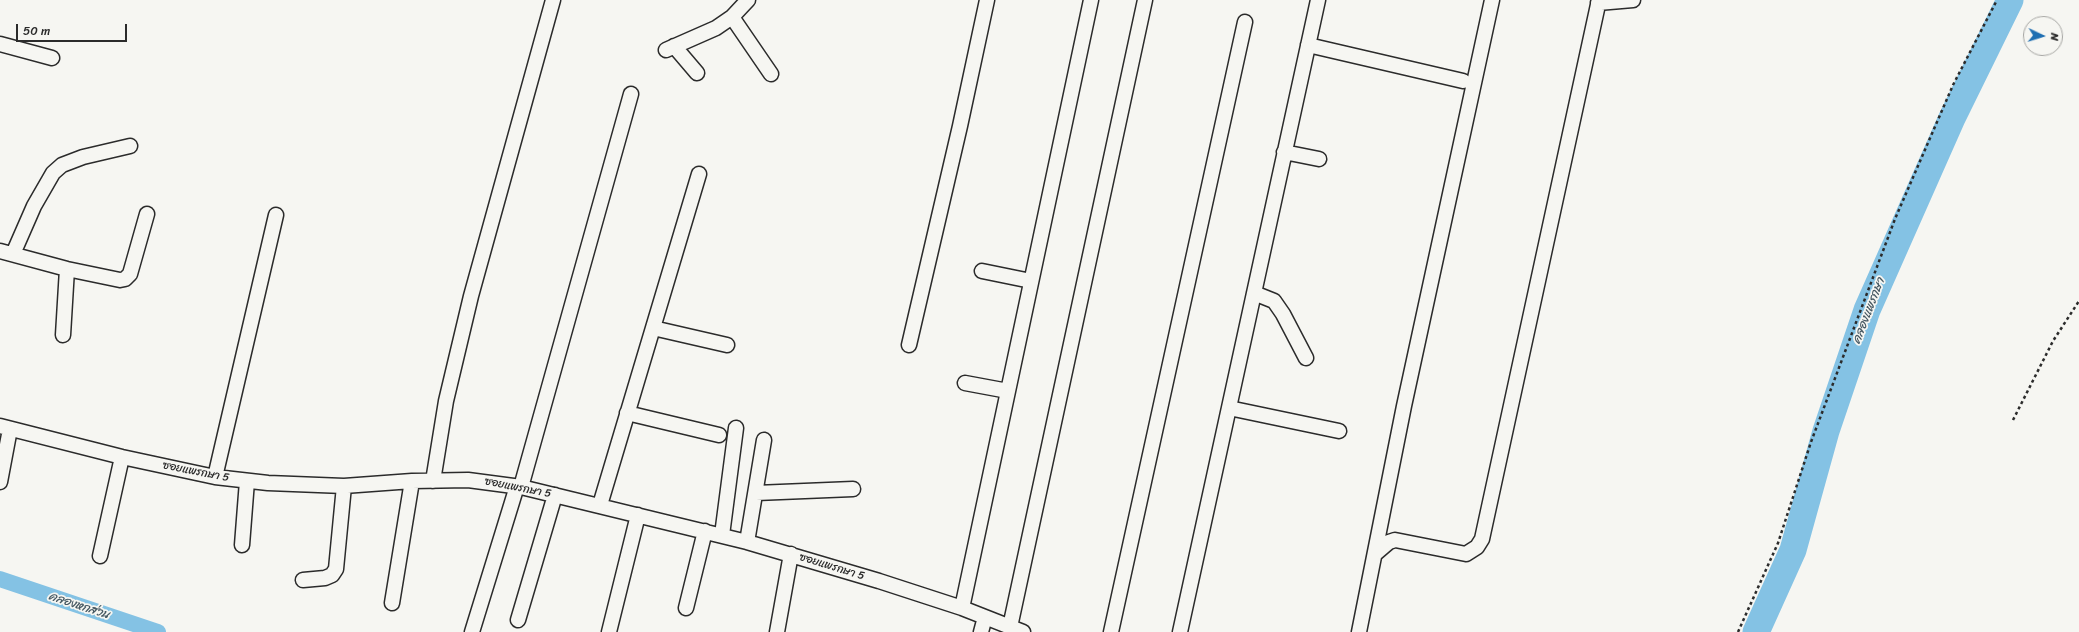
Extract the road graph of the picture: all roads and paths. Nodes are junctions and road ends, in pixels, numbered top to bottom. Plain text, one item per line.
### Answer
1 (553, 0) edge
2 (748, 0) edge
3 (987, 0) edge
4 (1091, 0) edge
5 (1145, 0) edge
6 (1318, 0) edge
7 (1492, 0) edge
8 (1633, 0) edge
9 (1997, 0) edge
10 (1598, 2) edge
11 (735, 22) junction
12 (1245, 22) dead end
13 (0, 44) edge
14 (1308, 45) junction
15 (52, 58) dead end
16 (697, 73) dead end
17 (771, 74) dead end
18 (1463, 81) dead end
19 (631, 94) dead end
20 (130, 146) dead end
21 (1284, 152) junction
22 (1319, 159) dead end
23 (699, 174) dead end
24 (146, 214) dead end
25 (276, 215) dead end
26 (6, 253) edge
27 (67, 269) junction
28 (982, 271) dead end
29 (1032, 281) junction
30 (1254, 293) junction
31 (2079, 301) edge
32 (653, 328) junction
33 (63, 335) dead end
34 (909, 344) dead end
35 (727, 345) dead end
36 (1306, 358) dead end
37 (965, 383) dead end
38 (1008, 391) junction
39 (1229, 408) junction
40 (627, 413) junction
41 (2013, 420) dead end
42 (5, 427) edge
43 (736, 428) dead end
44 (1339, 431) dead end
45 (718, 435) dead end
46 (764, 440) dead end
47 (122, 457) junction
48 (215, 477) junction
49 (247, 481) junction
50 (412, 481) junction
51 (433, 481) junction
52 (0, 482) edge
53 (344, 486) junction
54 (519, 486) junction
55 (853, 489) dead end
56 (756, 493) junction
57 (555, 495) junction
58 (600, 505) junction
59 (638, 515) junction
60 (705, 531) junction
61 (722, 535) junction
62 (748, 542) junction
63 (242, 545) dead end
64 (791, 554) junction
65 (1375, 554) junction
66 (100, 556) dead end
67 (303, 580) dead end
68 (392, 603) dead end
69 (686, 608) dead end
70 (962, 608) junction
71 (985, 617) junction
72 (518, 620) dead end
73 (1010, 627) junction
74 (472, 632) edge
75 (609, 632) edge
76 (777, 632) edge
77 (981, 632) edge
78 (1023, 632) edge
79 (1111, 632) edge
80 (1180, 632) edge
81 (1359, 632) edge
82 (1738, 632) edge

1 - 51 street
2 - 11 street
3 - 34 street
4 - 29 street
5 - 73 street
6 - 14 street
7 - 65 street
8 - 10 street
9 - 82 path
10 - 65 street
11 - 16 street
11 - 17 street
12 - 79 street
13 - 15 street
14 - 18 street
14 - 21 street
19 - 54 street
20 - 26 street
21 - 22 street
21 - 30 street
23 - 32 street
24 - 27 street
25 - 48 street
26 - 27 street
27 - 33 street
28 - 29 street
29 - 38 street
30 - 36 street
30 - 39 street
31 - 41 path
32 - 35 street
32 - 40 street
37 - 38 street
38 - 70 street
39 - 44 street
39 - 80 street
40 - 45 street
40 - 58 street
42 - 47 street, ซอยแพรกษา 5
42 - 52 street
43 - 61 street
46 - 56 street
47 - 48 street, ซอยแพรกษา 5
47 - 66 street
48 - 49 street, ซอยแพรกษา 5
49 - 53 street, ซอยแพรกษา 5
49 - 63 street
50 - 51 street, ซอยแพรกษา 5
50 - 53 street, ซอยแพรกษา 5
50 - 68 street
51 - 54 street, ซอยแพรกษา 5
53 - 67 street
54 - 57 street, ซอยแพรกษา 5
54 - 74 street
55 - 56 street
56 - 62 street
57 - 58 street, ซอยแพรกษา 5
57 - 72 street
58 - 59 street, ซอยแพรกษา 5
59 - 60 street, ซอยแพรกษา 5
59 - 75 street
60 - 61 street, ซอยแพรกษา 5
60 - 69 street
61 - 62 street, ซอยแพรกษา 5
62 - 64 street, ซอยแพรกษา 5
64 - 70 street, ซอยแพรกษา 5
64 - 76 street
65 - 81 street
70 - 71 street, ซอยแพรกษา 5
71 - 73 street, ซอยแพรกษา 5
71 - 77 street
73 - 78 street, ซอยแพรกษา 5

